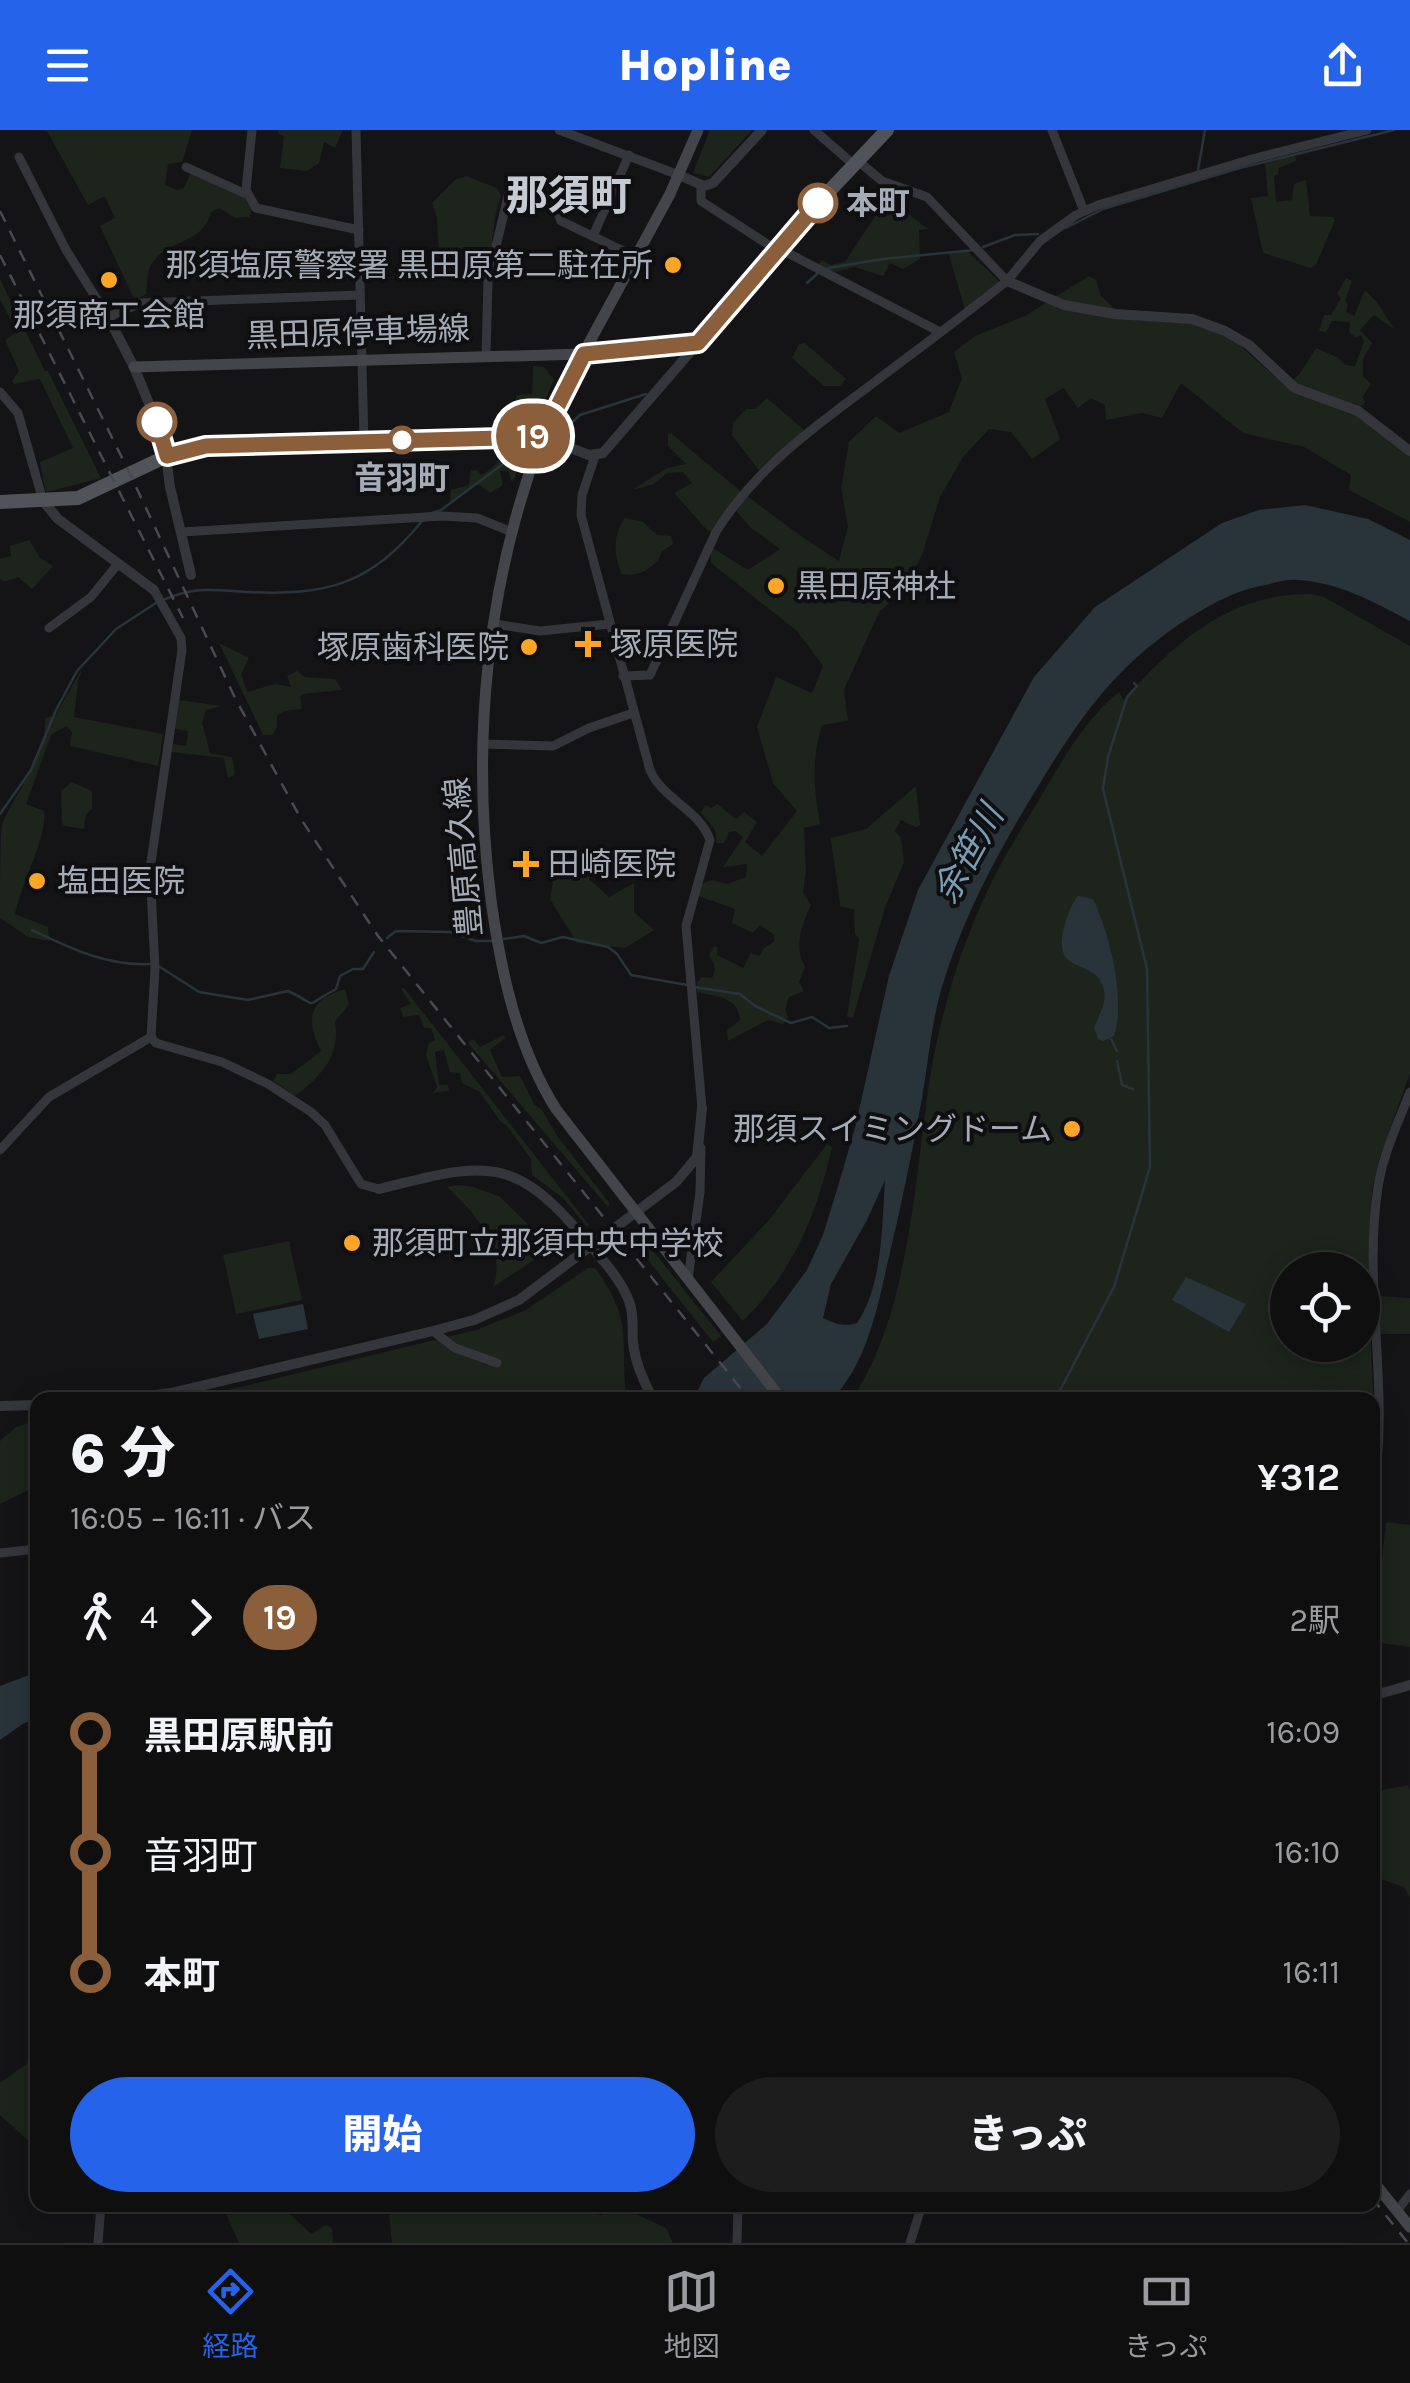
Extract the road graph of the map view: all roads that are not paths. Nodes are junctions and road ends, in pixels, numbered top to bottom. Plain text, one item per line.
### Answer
1 (252, 130) edge
2 (356, 130) edge
3 (559, 130) edge
4 (698, 130) edge
5 (762, 130) edge
6 (814, 130) edge
7 (887, 130) edge
8 (1052, 130) edge
9 (1367, 130) edge
10 (629, 155) junction
11 (19, 157) dead end
12 (855, 162) junction
13 (186, 167) dead end
14 (679, 175) junction
15 (701, 185) junction
16 (246, 194) junction
17 (1084, 211) junction
18 (359, 230) junction
19 (593, 236) junction
20 (779, 250) junction
21 (636, 257) junction
22 (1007, 280) junction
23 (360, 295) junction
24 (108, 316) junction
25 (940, 332) junction
26 (698, 343) junction
27 (584, 354) junction
28 (486, 356) junction
29 (362, 360) junction
30 (134, 367) junction
31 (0, 392) edge
32 (542, 437) junction
33 (364, 441) junction
34 (1410, 450) edge
35 (167, 456) junction
36 (595, 456) junction
37 (43, 501) junction
38 (0, 502) edge
39 (181, 532) junction
40 (512, 532) junction
41 (117, 565) junction
42 (191, 575) dead end
43 (156, 592) joint
44 (495, 624) junction
45 (608, 624) junction
46 (49, 628) dead end
47 (623, 676) junction
48 (633, 713) junction
49 (482, 744) junction
50 (152, 1038) junction
51 (1410, 1092) edge
52 (702, 1108) joint
53 (700, 1145) junction
54 (0, 1150) edge
55 (379, 1189) joint
56 (636, 1214) junction
57 (592, 1248) junction
58 (688, 1279) junction
59 (433, 1331) junction
60 (498, 1364) dead end
61 (175, 1392) edge
62 (650, 1392) edge
63 (776, 1392) edge
64 (1378, 1392) edge
65 (30, 1405) edge
66 (0, 1406) edge
67 (1380, 1428) edge
68 (1380, 1460) edge
69 (30, 1549) edge
70 (0, 1553) edge
71 (1410, 1686) edge
72 (1380, 1694) edge
73 (1380, 2190) edge
74 (1410, 2194) edge
75 (1398, 2211) junction
76 (100, 2212) edge
77 (738, 2212) edge
78 (920, 2212) edge
79 (1410, 2227) edge
80 (98, 2243) edge
81 (737, 2243) edge
82 (910, 2243) edge

1 - 16 street
2 - 18 street
3 - 10 street
4 - 14 main road
5 - 15 street
6 - 12 street
7 - 12 main road
8 - 17 street
9 - 17 street
10 - 14 street
10 - 19 street
11 - 24 street
12 - 20 main road
12 - 22 street
13 - 16 street
14 - 15 street
14 - 21 main road
15 - 20 street
16 - 18 street
17 - 22 street
18 - 23 street
19 - 21 street
19 - 28 street
20 - 25 street
20 - 26 main road
21 - 27 main road
22 - 25 street
22 - 34 street
23 - 24 street
23 - 29 street
24 - 30 street
25 - 47 street
26 - 27 main road
26 - 36 street
27 - 28 main road, 黒田原停車場線
27 - 32 main road
28 - 29 main road, 黒田原停車場線
29 - 30 main road, 黒田原停車場線
29 - 33 street
30 - 35 street
31 - 37 street
32 - 33 main road
32 - 36 street
32 - 40 main road, 豊原高久線
33 - 35 main road
35 - 37 main road
35 - 39 street
36 - 45 street
37 - 38 main road
37 - 41 street
39 - 40 street
39 - 42 street
40 - 44 main road, 豊原高久線
41 - 43 street
41 - 46 street
43 - 50 street
44 - 45 street
44 - 49 main road, 豊原高久線
45 - 47 street
47 - 48 street
48 - 49 street
48 - 52 street
49 - 56 main road, 豊原高久線
50 - 54 street
50 - 55 street
51 - 64 street
52 - 53 street
53 - 56 street
53 - 58 street
55 - 57 street
56 - 57 street
56 - 58 main road, 豊原高久線
57 - 59 street
57 - 62 street
58 - 63 main road, 豊原高久線
59 - 60 street
59 - 61 street
65 - 66 street
67 - 68 street
69 - 70 street
71 - 72 street
73 - 75 main road
74 - 75 street
75 - 79 main road
76 - 80 street
77 - 81 street
78 - 82 street

